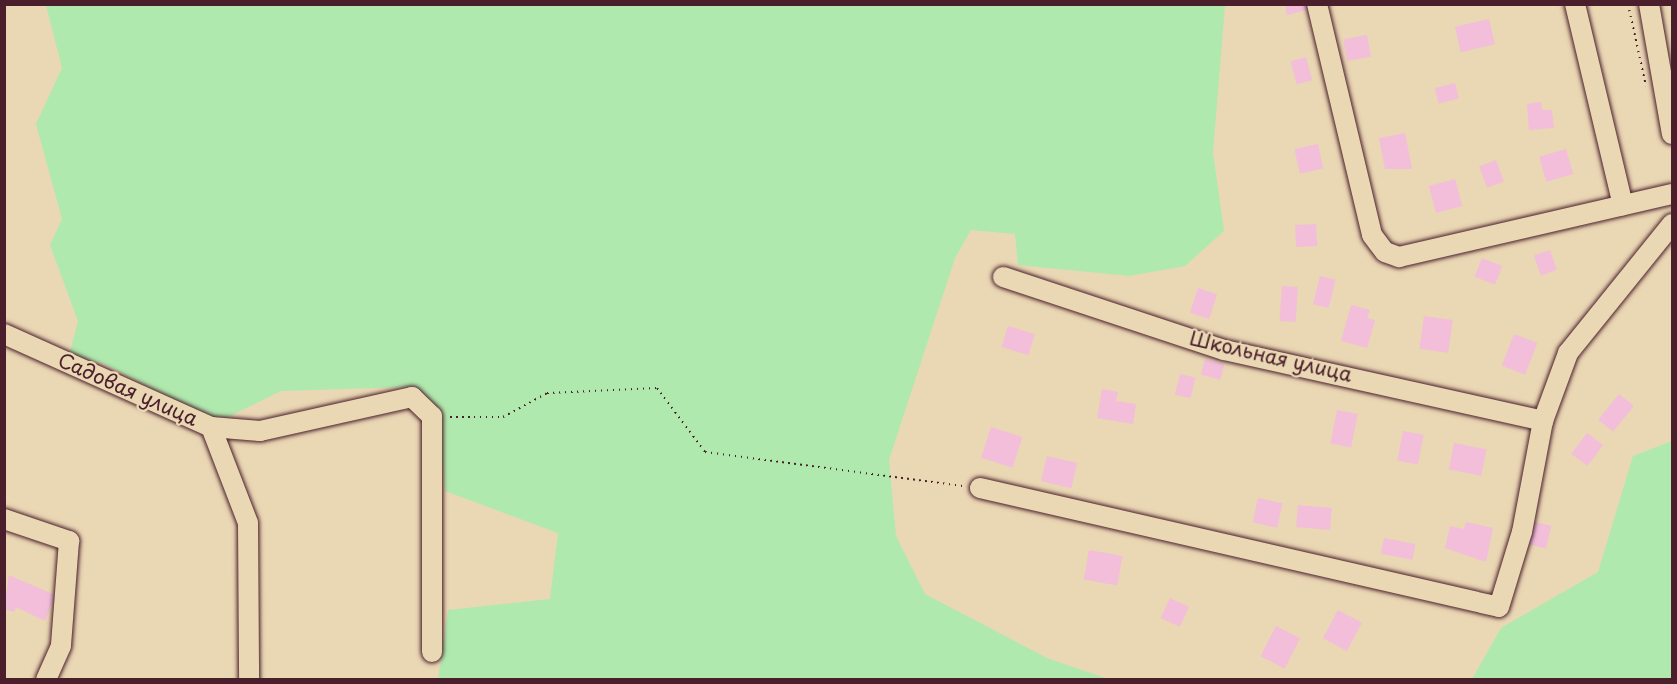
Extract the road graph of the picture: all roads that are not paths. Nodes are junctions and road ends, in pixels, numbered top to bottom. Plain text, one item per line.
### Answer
1 (1317, 4) edge
2 (1575, 4) edge
3 (1649, 4) edge
4 (1672, 134) edge
5 (1672, 194) edge
6 (1623, 205) junction
7 (1672, 224) edge
8 (1003, 277) dead end
9 (4, 334) edge
10 (1543, 421) junction
11 (211, 427) junction
12 (980, 488) road end
13 (4, 519) edge
14 (432, 652) dead end
15 (46, 680) edge
16 (249, 680) edge

1 - 6 street
2 - 6 street
3 - 4 street
5 - 6 street
7 - 10 street
8 - 10 street, Школьная улица
9 - 11 street, Садовая улица
10 - 12 street
11 - 14 street
11 - 16 street, Садовая улица
13 - 15 street

